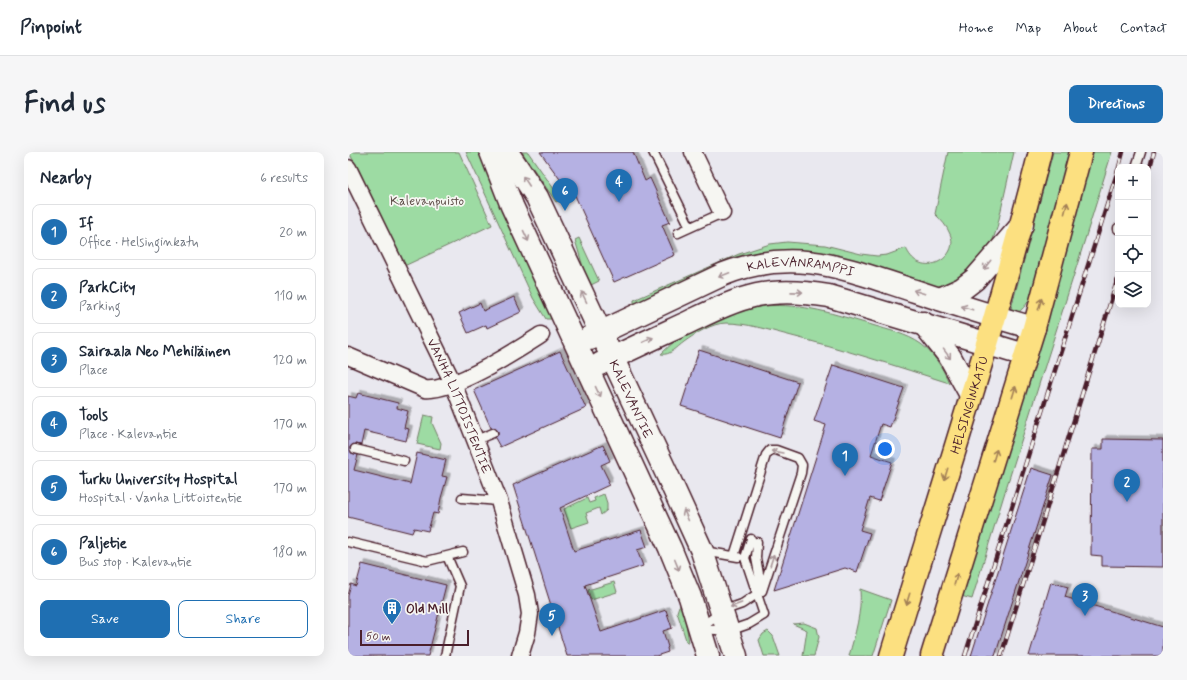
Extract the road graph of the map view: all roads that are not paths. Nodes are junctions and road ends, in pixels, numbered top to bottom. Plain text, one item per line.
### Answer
1 (491, 152) edge
2 (507, 152) edge
3 (653, 152) edge
4 (693, 152) edge
5 (1040, 152) edge
6 (1081, 152) edge
7 (1141, 152) edge
8 (1137, 164) edge
9 (348, 168) edge
10 (722, 213) joint
11 (1022, 225) junction
12 (690, 227) junction
13 (678, 233) dead end
14 (940, 299) junction
15 (994, 317) junction
16 (923, 323) junction
17 (1034, 328) junction
18 (601, 332) junction
19 (540, 336) dead end
20 (986, 343) junction
21 (576, 344) junction
22 (1026, 355) junction
23 (348, 356) edge
24 (613, 358) junction
25 (588, 370) junction
26 (453, 383) junction
27 (971, 396) junction
28 (493, 433) dead end
29 (476, 440) junction
30 (355, 449) dead end
31 (404, 461) dead end
32 (462, 498) dead end
33 (499, 501) junction
34 (348, 542) edge
35 (702, 551) junction
36 (463, 552) dead end
37 (446, 556) junction
38 (734, 556) junction
39 (745, 558) junction
40 (759, 593) junction
41 (722, 611) junction
42 (700, 629) junction
43 (728, 631) junction
44 (445, 656) edge
45 (520, 656) edge
46 (708, 656) edge
47 (736, 656) edge
48 (891, 656) edge
49 (932, 656) edge

1 -> 21 main road
18 -> 2 main road, KALEVANTIE
3 - 12 lane
4 - 10 street
5 - 11 highway, HELSINGINKATU
17 -> 6 highway
7 - 8 lane
9 - 26 street, VANHA LITTOISTENTIE
10 - 12 lane
11 -> 14 main road
11 - 15 highway, HELSINGINKATU
12 - 13 lane
15 -> 14 main road, KALEVANRAMPPI
14 -> 18 main road, KALEVANRAMPPI
15 - 17 main road, KALEVANRAMPPI
15 - 20 highway, HELSINGINKATU
16 - 20 main road, KALEVANRAMPPI
24 -> 16 main road, KALEVANRAMPPI
16 -> 27 main road
17 - 22 highway
18 - 21 main road, KALEVANRAMPPI
18 - 24 main road, KALEVANTIE
19 - 26 street
20 - 22 main road, KALEVANRAMPPI
20 - 27 highway, HELSINGINKATU
21 - 25 main road
49 -> 22 highway
23 - 26 street
24 - 25 main road, KALEVANRAMPPI
35 -> 24 main road, KALEVANTIE
25 -> 42 main road
26 - 29 street, VANHA LITTOISTENTIE
27 -> 48 highway, HELSINGINKATU
28 - 29 lane
29 - 33 street, VANHA LITTOISTENTIE
30 - 31 lane
32 - 33 lane
33 - 45 street, VANHA LITTOISTENTIE
34 - 37 lane
35 - 38 lane
35 - 41 main road, KALEVANTIE
36 - 37 lane
37 - 44 lane
38 - 39 lane
40 -> 38 lane
39 - 40 lane
39 - 40 lane
40 -> 41 lane
40 - 43 lane
41 - 42 lane
41 - 43 main road, KALEVANTIE
42 - 43 lane
42 - 46 main road
43 - 47 main road, KALEVANTIE

